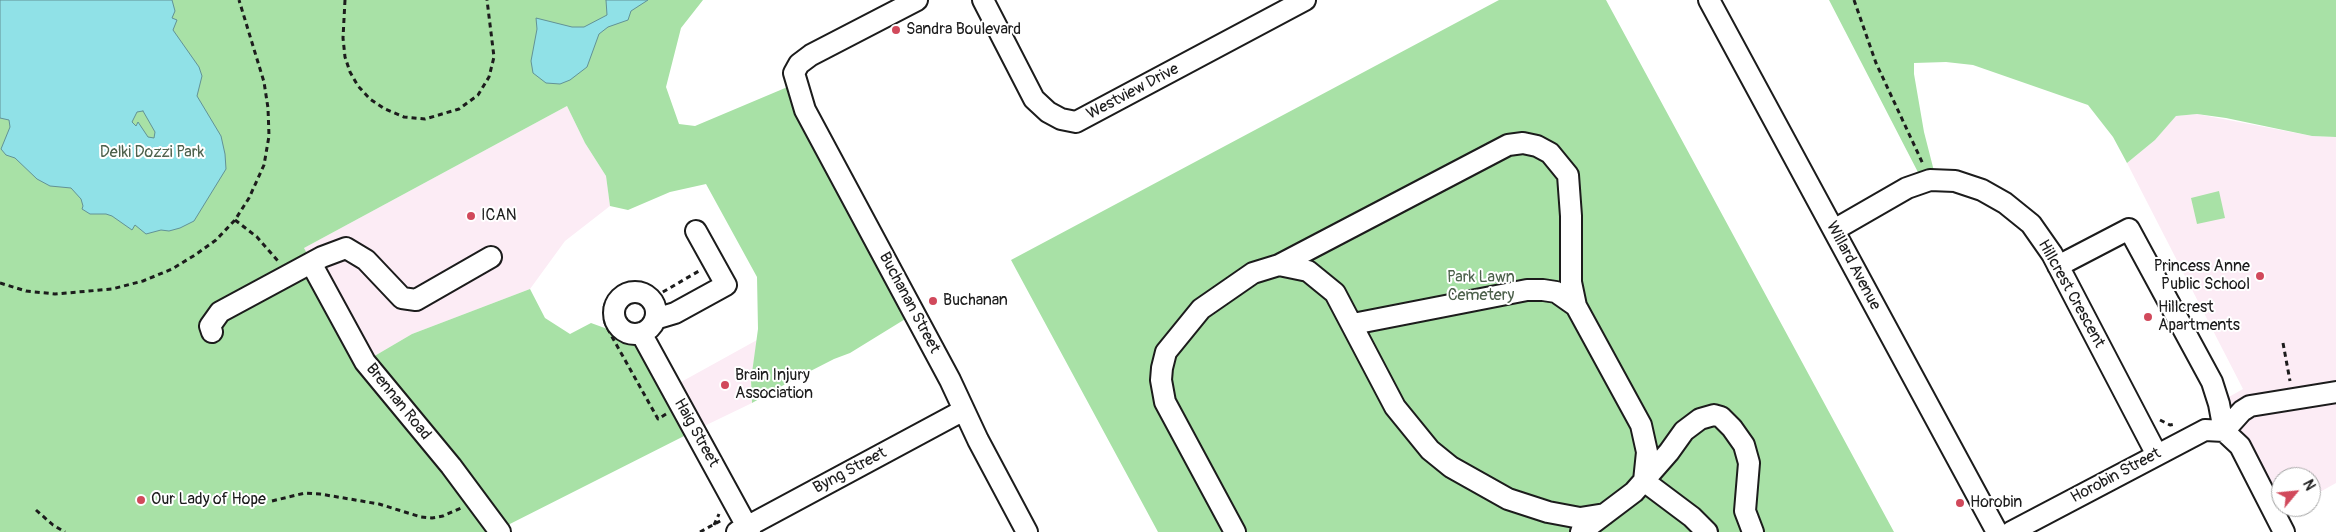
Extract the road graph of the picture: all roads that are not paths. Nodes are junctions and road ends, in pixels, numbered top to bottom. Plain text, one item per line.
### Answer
1 (917, 0) edge
2 (983, 0) edge
3 (1305, 0) edge
4 (1709, 0) edge
5 (696, 230) dead end
6 (1834, 230) junction
7 (491, 257) dead end
8 (311, 263) junction
9 (1279, 265) junction
10 (2058, 266) junction
11 (1576, 306) junction
12 (1353, 324) junction
13 (212, 332) dead end
14 (2336, 392) edge
15 (964, 410) junction
16 (2224, 431) junction
17 (2156, 455) junction
18 (1644, 481) junction
19 (1605, 514) junction
20 (744, 530) edge
21 (1749, 531) edge
22 (500, 532) edge
23 (1027, 532) edge
24 (1235, 532) edge
25 (1581, 532) edge
26 (1707, 532) edge
27 (1997, 532) edge
28 (2011, 532) edge
29 (2284, 532) edge

1 - 15 street, Buchanan Street
2 - 3 street, Westview Drive
4 - 6 street, Willard Avenue
5 - 20 street, Haig Street
6 - 10 street, Hillcrest Crescent
6 - 27 street, Willard Avenue
7 - 8 street
8 - 13 street
8 - 22 street, Brennan Road
9 - 11 street
9 - 12 street
9 - 24 street
10 - 16 street
10 - 17 street, Hillcrest Crescent
11 - 12 street
11 - 18 street
12 - 19 street
14 - 16 street
15 - 20 street, Byng Street
15 - 23 street, Buchanan Street
16 - 17 street, Horobin Street
16 - 29 street
17 - 28 street, Horobin Street
18 - 19 street
18 - 21 street
18 - 26 street
19 - 25 street

